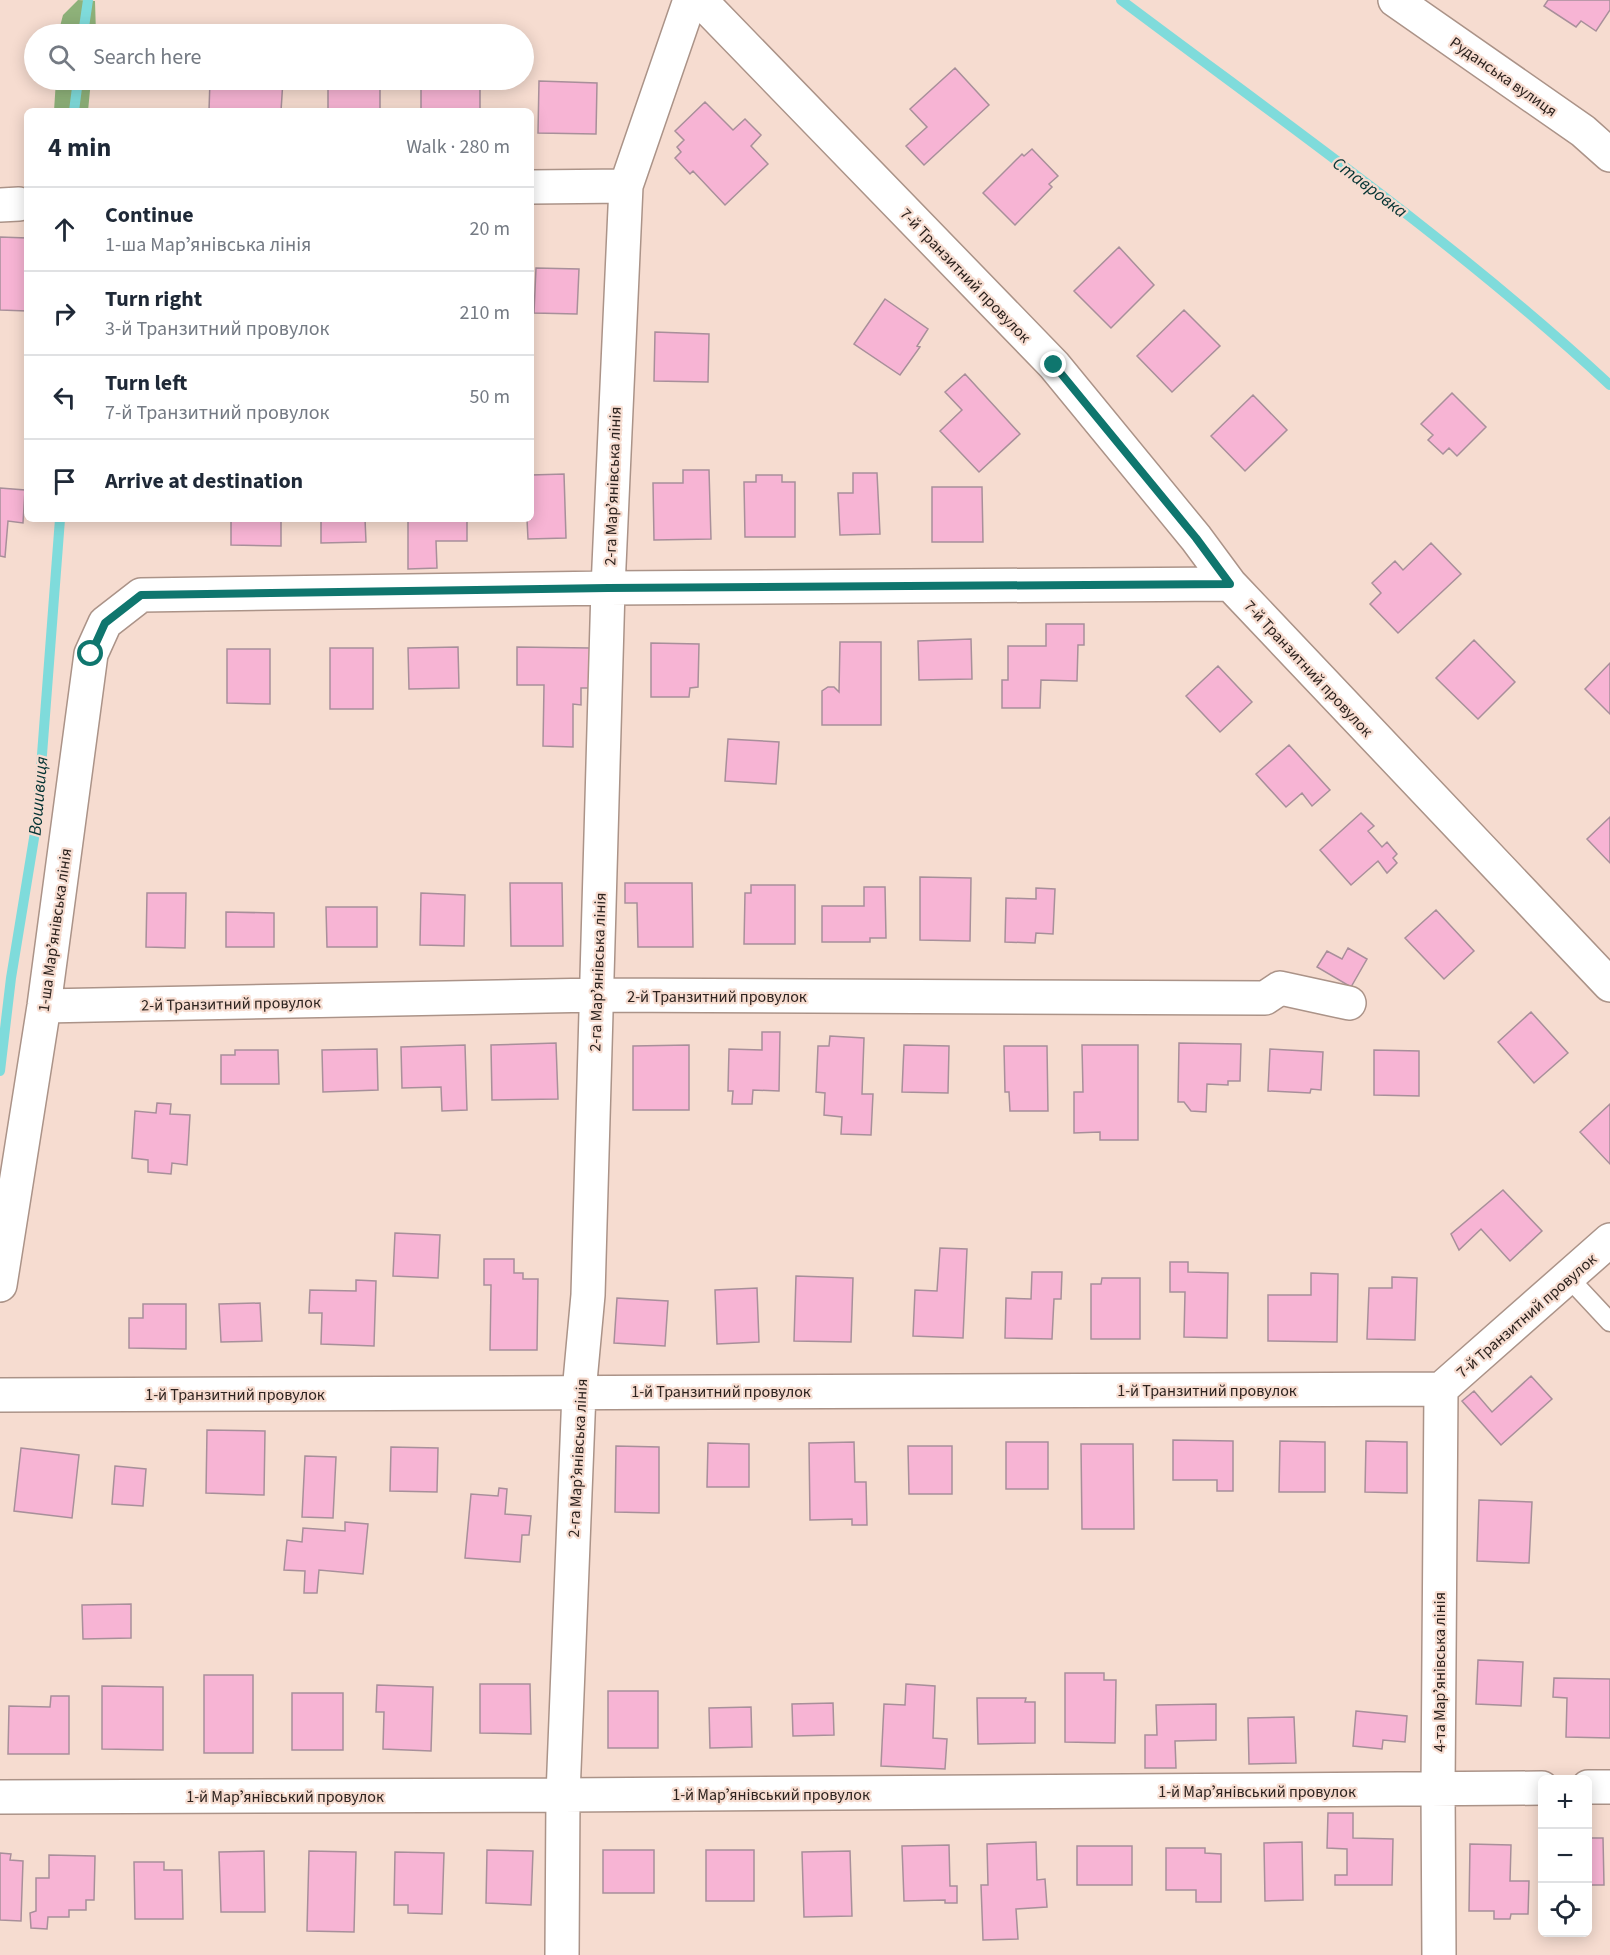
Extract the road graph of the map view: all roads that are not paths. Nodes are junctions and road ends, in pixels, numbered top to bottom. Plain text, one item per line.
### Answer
1 (690, 0) edge
2 (700, 0) edge
3 (1395, 0) edge
4 (1610, 155) edge
5 (626, 186) junction
6 (534, 187) edge
7 (1230, 584) junction
8 (608, 588) junction
9 (1610, 985) edge
10 (597, 995) junction
11 (1349, 1003) dead end
12 (44, 1006) junction
13 (1610, 1240) edge
14 (1568, 1277) junction
15 (0, 1285) edge
16 (1610, 1322) edge
17 (1441, 1389) junction
18 (579, 1392) junction
19 (0, 1395) edge
20 (1610, 1786) edge
21 (1592, 1787) edge
22 (1538, 1788) edge
23 (1438, 1789) junction
24 (563, 1795) junction
25 (0, 1797) edge
26 (562, 1955) edge
27 (1439, 1955) edge

1 - 5 street, 2-га Марʼянівська лінія
2 - 7 street, 7-й Транзитний провулок
3 - 4 street, Руданська вулиця
5 - 6 street
5 - 8 street, 2-га Марʼянівська лінія
7 - 8 street
7 - 9 street, 7-й Транзитний провулок
8 - 10 street, 2-га Марʼянівська лінія
8 - 12 street, 1-ша Марʼянівська лінія
10 - 11 street, 2-й Транзитний провулок
10 - 12 street, 2-й Транзитний провулок
10 - 18 street, 2-га Марʼянівська лінія
12 - 15 street, 1-ша Марʼянівська лінія
13 - 14 street, 7-й Транзитний провулок
14 - 16 lane
14 - 17 street, 7-й Транзитний провулок
17 - 18 street, 1-й Транзитний провулок
17 - 23 street, 4-та Марʼянівська лінія
18 - 19 street, 1-й Транзитний провулок
18 - 24 street, 2-га Марʼянівська лінія
20 - 21 street
22 - 23 street, 1-й Марʼянівський провулок
23 - 24 street, 1-й Марʼянівський провулок
23 - 27 street, 4-та Марʼянівська лінія
24 - 25 street, 1-й Марʼянівський провулок
24 - 26 street, 2-га Марʼянівська лінія

